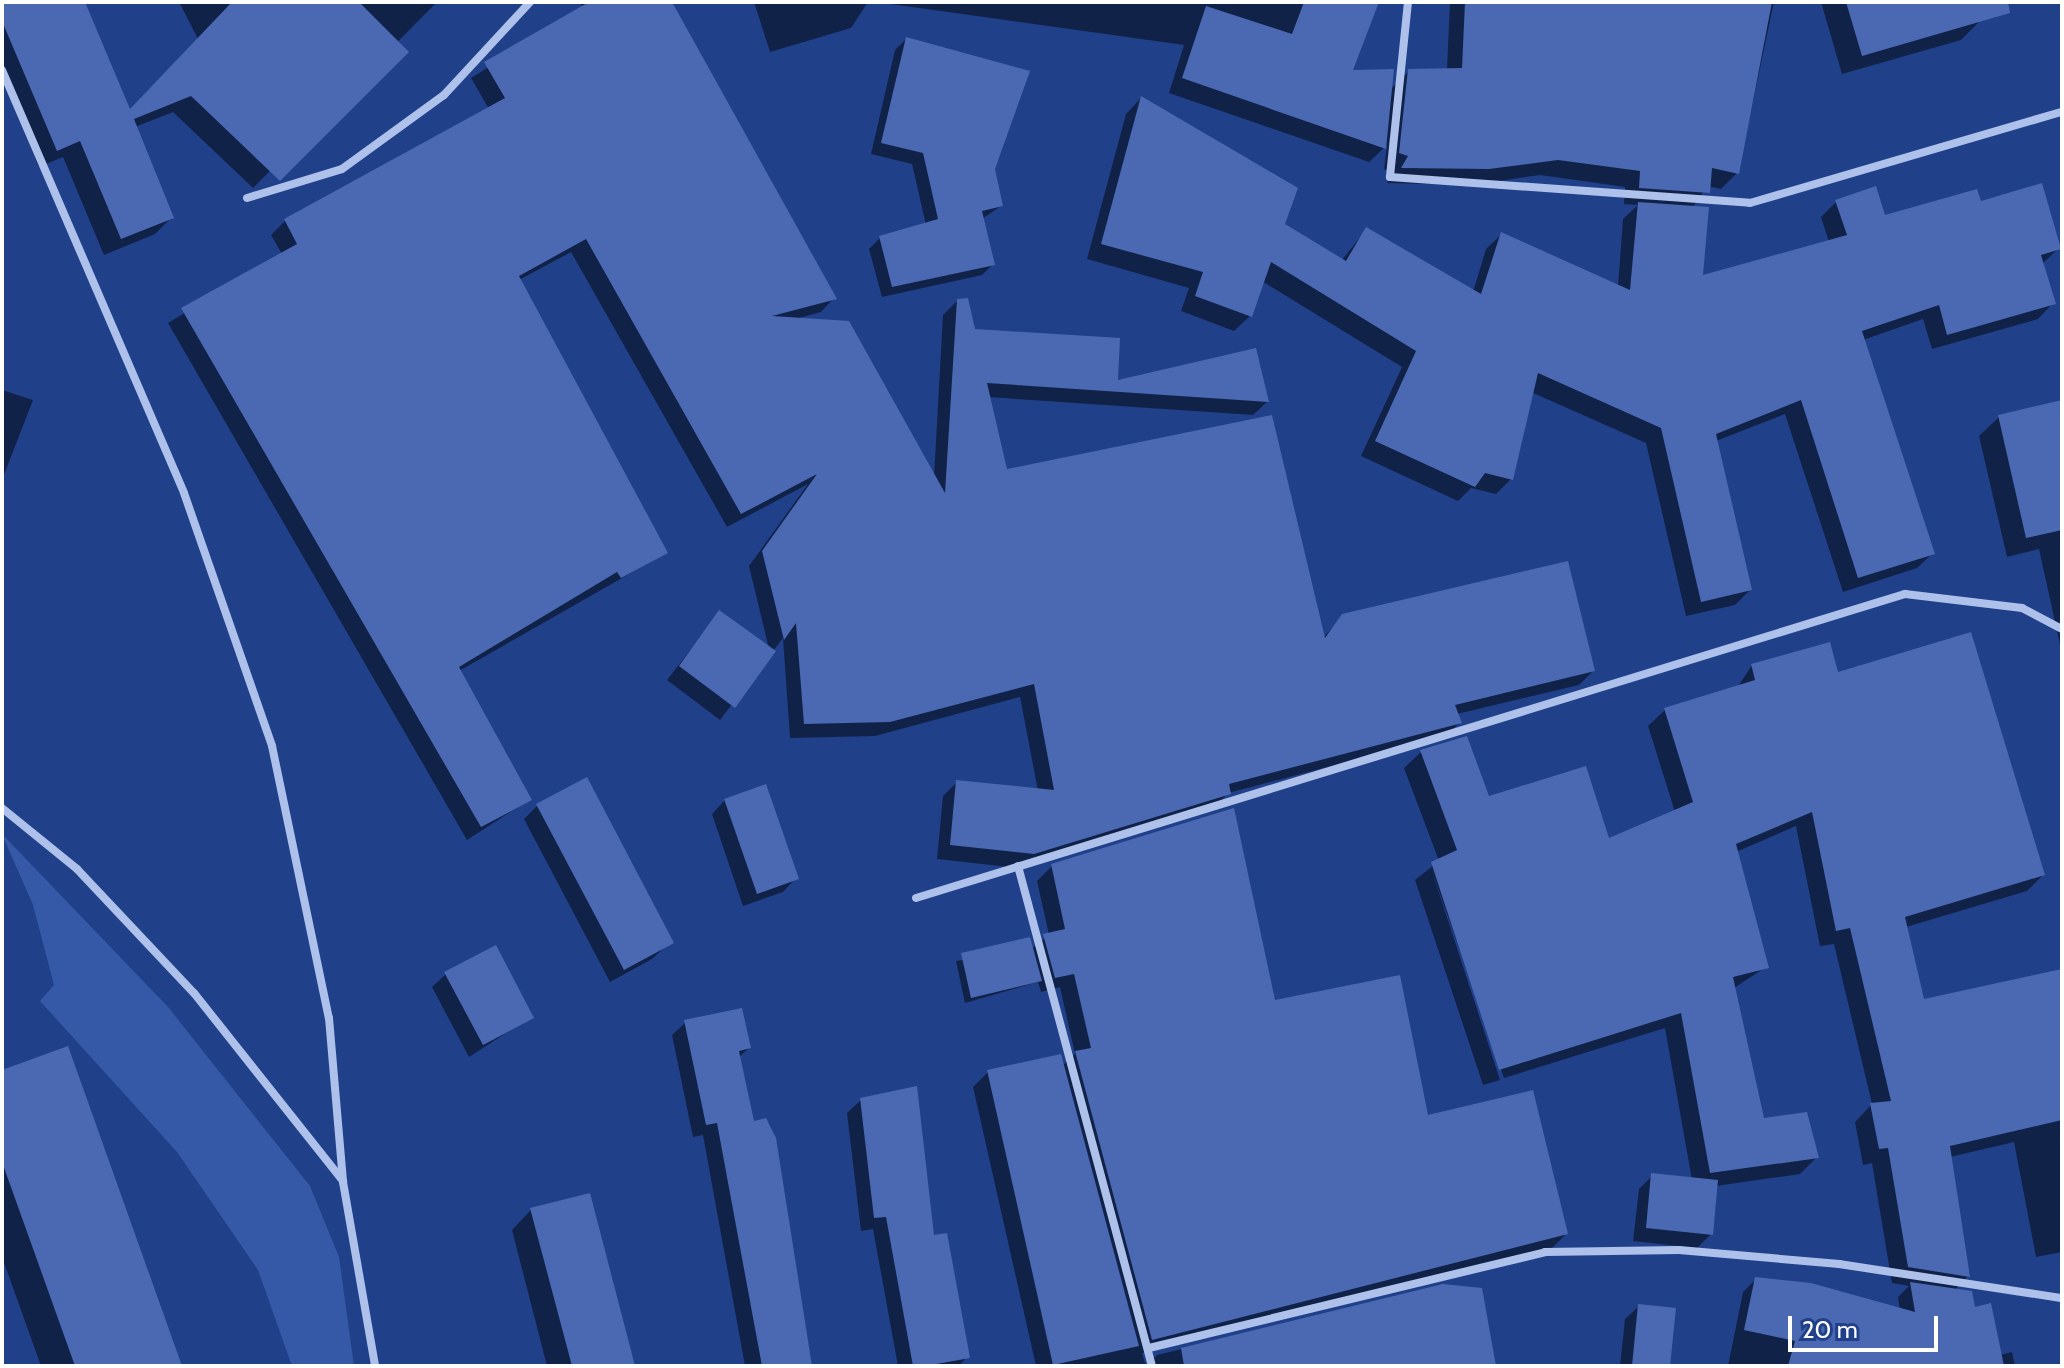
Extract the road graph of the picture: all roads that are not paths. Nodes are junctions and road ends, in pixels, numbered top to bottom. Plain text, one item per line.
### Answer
1 (530, 2) edge
2 (1408, 2) edge
3 (2, 70) edge
4 (2062, 112) edge
5 (247, 198) dead end
6 (2062, 629) edge
7 (2, 808) edge
8 (1018, 866) junction
9 (916, 898) dead end
10 (343, 1182) junction
11 (2062, 1298) edge
12 (1149, 1348) junction
13 (375, 1366) edge
14 (1152, 1366) edge

1 - 5 street
2 - 4 street
3 - 10 street
6 - 8 street
7 - 10 street
8 - 9 street
8 - 12 street
10 - 13 street
11 - 12 street
12 - 14 street

